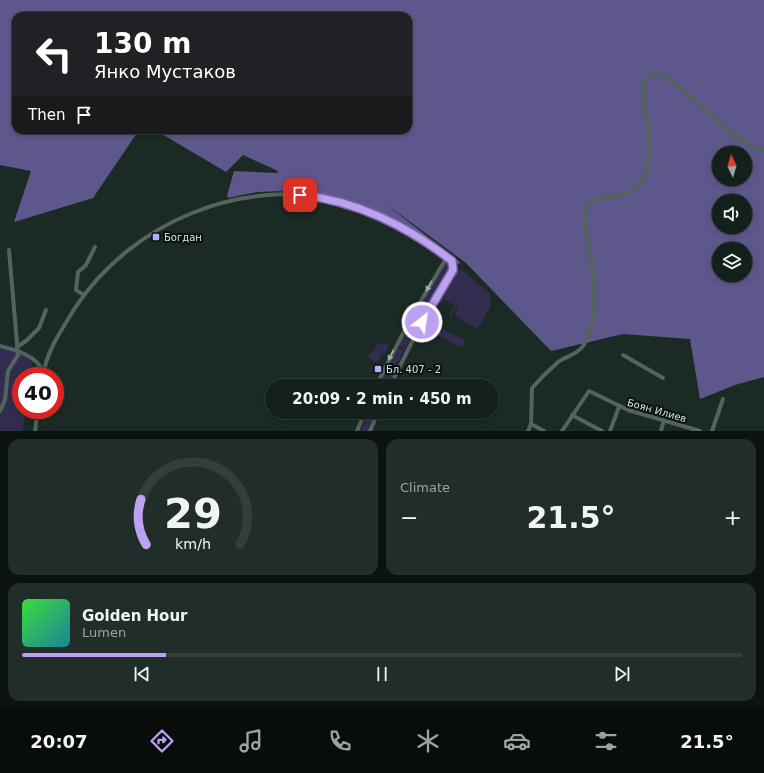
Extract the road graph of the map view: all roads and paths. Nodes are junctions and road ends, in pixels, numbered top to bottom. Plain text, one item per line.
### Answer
1 (764, 150) edge
2 (95, 247) dead end
3 (9, 250) dead end
4 (447, 257) junction
5 (84, 296) junction
6 (46, 310) dead end
7 (419, 315) junction
8 (412, 316) junction
9 (424, 317) junction
10 (422, 322) junction
11 (408, 324) junction
12 (418, 330) junction
13 (0, 346) edge
14 (18, 349) junction
15 (624, 355) dead end
16 (38, 367) edge
17 (46, 367) edge
18 (663, 378) dead end
19 (380, 379) edge
20 (394, 379) edge
21 (723, 398) dead end
22 (619, 407) junction
23 (0, 410) edge
24 (572, 415) junction
25 (36, 419) edge
26 (362, 419) edge
27 (374, 419) edge
28 (664, 420) junction
29 (531, 424) junction
30 (34, 431) edge
31 (357, 431) edge
32 (370, 431) edge
33 (528, 431) edge
34 (544, 431) edge
35 (562, 431) edge
36 (602, 431) edge
37 (610, 431) edge
38 (661, 431) edge
39 (700, 431) edge
40 (713, 431) edge

1 - 29 street
2 - 5 street
3 - 14 street
4 - 5 street
4 -> 8 street
4 - 9 street
5 - 17 street
6 - 14 street
7 - 8 street
7 - 9 street
7 - 10 street
8 - 11 street
9 - 10 street
10 - 12 street
11 - 12 street
11 -> 19 street
12 - 20 street
13 - 14 street
14 - 16 street
14 - 23 street
15 - 18 street
21 - 40 street
22 - 24 street, Боян Илиев
22 - 28 street, Боян Илиев
22 - 37 street
24 - 35 street
24 - 36 street
25 - 30 street
26 - 31 street
27 - 32 street
28 - 38 street
28 - 39 street, Боян Илиев
29 - 33 street
29 - 34 street

